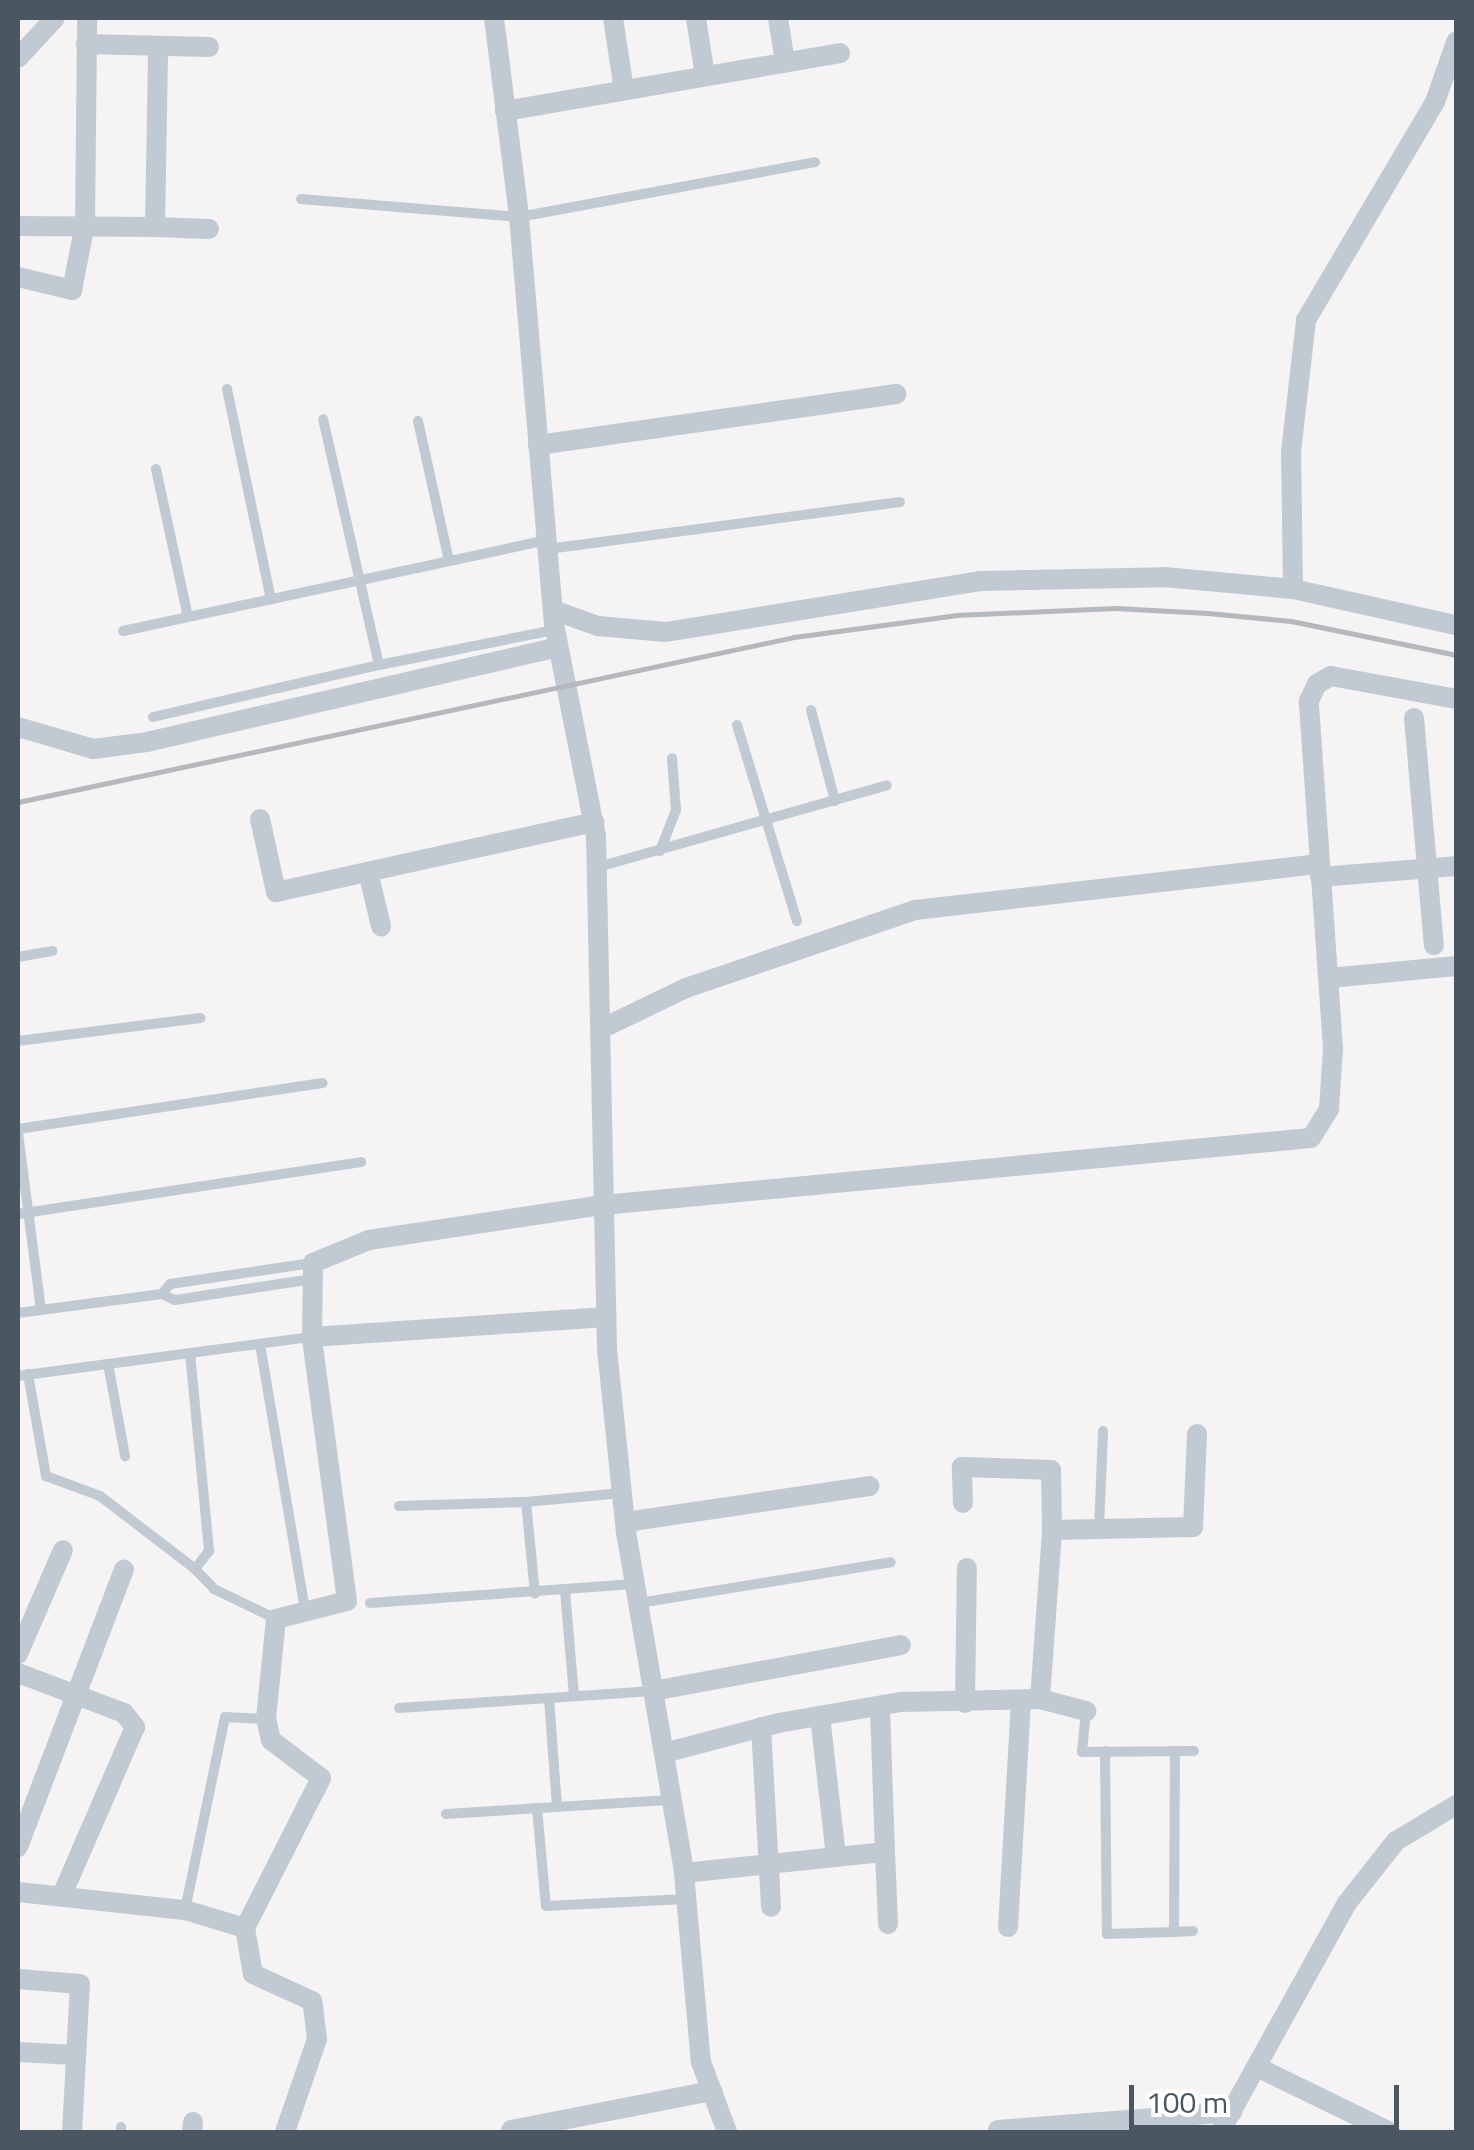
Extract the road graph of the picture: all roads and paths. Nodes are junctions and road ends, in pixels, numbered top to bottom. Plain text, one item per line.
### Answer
1 (55, 18) edge
2 (86, 18) edge
3 (494, 18) edge
4 (612, 18) edge
5 (696, 18) edge
6 (778, 18) edge
7 (1456, 42) edge
8 (86, 44) junction
9 (158, 47) junction
10 (209, 48) dead end
11 (840, 53) dead end
12 (18, 58) edge
13 (785, 62) junction
14 (704, 76) junction
15 (624, 90) junction
16 (506, 111) junction
17 (815, 162) dead end
18 (301, 198) dead end
19 (519, 217) junction
20 (85, 224) junction
21 (18, 226) edge
22 (155, 227) junction
23 (209, 229) dead end
24 (18, 277) edge
25 (227, 389) dead end
26 (896, 394) dead end
27 (323, 419) dead end
28 (418, 422) dead end
29 (538, 445) junction
30 (156, 469) dead end
31 (900, 502) dead end
32 (548, 544) junction
33 (450, 561) junction
34 (359, 580) junction
35 (1293, 590) junction
36 (271, 599) junction
37 (188, 617) junction
38 (1456, 625) edge
39 (555, 629) junction
40 (123, 630) dead end
41 (379, 666) junction
42 (1456, 698) edge
43 (810, 710) dead end
44 (153, 717) dead end
45 (1414, 718) dead end
46 (737, 725) dead end
47 (18, 727) edge
48 (672, 758) dead end
49 (888, 786) dead end
50 (835, 800) junction
51 (260, 819) dead end
52 (766, 821) junction
53 (594, 822) junction
54 (660, 851) junction
55 (1456, 866) edge
56 (598, 867) junction
57 (1428, 868) junction
58 (1319, 870) junction
59 (368, 872) junction
60 (797, 922) dead end
61 (381, 926) dead end
62 (1434, 945) dead end
63 (52, 951) dead end
64 (18, 956) edge
65 (1456, 966) edge
66 (1329, 978) junction
67 (201, 1018) dead end
68 (603, 1028) junction
69 (18, 1042) edge
70 (323, 1083) dead end
71 (18, 1131) edge
72 (361, 1162) dead end
73 (602, 1205) junction
74 (22, 1214) edge
75 (314, 1271) junction
76 (162, 1294) junction
77 (41, 1310) junction
78 (18, 1313) edge
79 (606, 1317) junction
80 (312, 1337) junction
81 (260, 1344) junction
82 (190, 1353) junction
83 (108, 1364) junction
84 (23, 1375) edge
85 (1103, 1431) dead end
86 (1197, 1434) dead end
87 (125, 1456) dead end
88 (868, 1486) dead end
89 (622, 1493) junction
90 (526, 1502) junction
91 (962, 1503) dead end
92 (398, 1506) dead end
93 (626, 1522) junction
94 (1099, 1529) junction
95 (1052, 1530) junction
96 (63, 1550) dead end
97 (891, 1562) dead end
98 (967, 1568) dead end
99 (124, 1570) dead end
100 (195, 1570) junction
101 (565, 1591) junction
102 (534, 1594) junction
103 (637, 1594) junction
104 (370, 1602) dead end
105 (305, 1612) junction
106 (276, 1618) junction
107 (902, 1645) dead end
108 (18, 1654) edge
109 (18, 1673) edge
110 (654, 1691) junction
111 (71, 1694) junction
112 (574, 1696) junction
113 (549, 1698) junction
114 (1030, 1700) junction
115 (965, 1703) junction
116 (880, 1706) junction
117 (399, 1708) dead end
118 (1086, 1711) joint
119 (820, 1716) junction
120 (266, 1719) junction
121 (760, 1728) junction
122 (1174, 1751) junction
123 (1194, 1751) dead end
124 (1105, 1752) junction
125 (664, 1754) junction
126 (672, 1800) junction
127 (1456, 1805) edge
128 (557, 1807) junction
129 (537, 1808) junction
130 (446, 1814) dead end
131 (18, 1847) edge
132 (886, 1852) junction
133 (836, 1857) junction
134 (770, 1864) junction
135 (684, 1873) junction
136 (18, 1892) edge
137 (61, 1897) junction
138 (686, 1898) junction
139 (770, 1907) dead end
140 (185, 1910) junction
141 (888, 1924) dead end
142 (1008, 1927) dead end
143 (246, 1928) junction
144 (1193, 1931) dead end
145 (1174, 1932) junction
146 (18, 1980) edge
147 (18, 2052) edge
148 (75, 2055) junction
149 (1256, 2066) junction
150 (712, 2091) junction
151 (1232, 2112) junction
152 (511, 2130) edge
153 (998, 2130) edge
154 (72, 2132) edge
155 (285, 2132) edge
156 (727, 2132) edge
157 (1220, 2132) edge
158 (1390, 2132) edge

1 - 12 street
2 - 8 street
3 - 16 street
4 - 15 street
5 - 14 street
6 - 13 street
7 - 35 street
8 - 9 street
8 - 20 street
9 - 10 street
9 - 22 street
11 - 13 street
13 - 14 street
14 - 15 street
15 - 16 street
16 - 19 street
17 - 19 lane
18 - 19 lane
19 - 29 street
20 - 21 street
20 - 22 street
20 - 24 street
22 - 23 street
25 - 36 lane
26 - 29 street
27 - 34 lane
28 - 33 lane
29 - 32 street
30 - 37 lane
31 - 32 lane
32 - 33 lane
32 - 39 street
33 - 34 lane
34 - 36 lane
34 - 41 lane
35 - 38 street
35 - 39 street
36 - 37 lane
37 - 40 lane
39 - 41 lane
39 - 47 street
39 - 53 street
41 - 44 lane
42 - 58 street
43 - 50 lane
45 - 57 street
46 - 52 lane
48 - 54 lane
49 - 50 lane
50 - 52 lane
51 - 59 street
52 - 54 lane
52 - 60 lane
53 - 56 street
53 - 59 street
54 - 56 lane
55 - 57 street
56 - 68 street
57 - 58 street
57 - 62 street
58 - 66 street
58 - 68 street
59 - 61 street
63 - 64 lane
65 - 66 street
66 - 73 street
67 - 69 lane
68 - 73 street
70 - 71 lane
71 - 74 lane
72 - 74 lane
73 - 75 street
73 - 79 street
74 - 77 lane
75 - 76 lane
75 - 76 lane
75 - 80 street
76 - 77 lane
77 - 78 lane
79 - 80 street
79 - 89 street
80 - 81 lane
80 - 105 street
81 - 82 lane
81 - 105 lane
82 - 83 lane
82 - 100 lane
83 - 84 lane
83 - 87 lane
84 - 100 lane
85 - 94 lane
86 - 94 street
88 - 93 street
89 - 90 lane
89 - 93 street
90 - 92 lane
90 - 102 lane
91 - 95 street
93 - 103 street
94 - 95 street
95 - 114 street
96 - 108 street
97 - 103 lane
98 - 115 street
99 - 111 street
100 - 106 lane
101 - 102 lane
101 - 103 lane
101 - 112 lane
102 - 104 lane
103 - 110 street
105 - 106 street
106 - 120 street
107 - 110 street
109 - 111 street
110 - 112 lane
110 - 125 street
111 - 131 street
111 - 137 street
112 - 113 lane
113 - 117 lane
113 - 128 lane
114 - 115 street
114 - 118 street
114 - 142 street
115 - 116 street
116 - 119 street
116 - 132 street
118 - 124 lane
119 - 121 street
119 - 133 street
120 - 140 lane
120 - 143 street
121 - 125 street
121 - 134 street
122 - 123 lane
122 - 124 lane
122 - 145 lane
124 - 145 lane
125 - 126 street
126 - 128 lane
126 - 135 street
127 - 149 street
128 - 129 lane
129 - 130 lane
129 - 138 lane
132 - 133 street
132 - 141 street
133 - 134 street
134 - 135 street
134 - 139 street
135 - 138 street
136 - 137 street
137 - 140 street
138 - 150 street
140 - 143 street
143 - 155 street
144 - 145 lane
146 - 148 street
147 - 148 street
148 - 154 street
149 - 151 street
149 - 158 street
150 - 152 street
150 - 156 street
151 - 153 street
151 - 157 street

